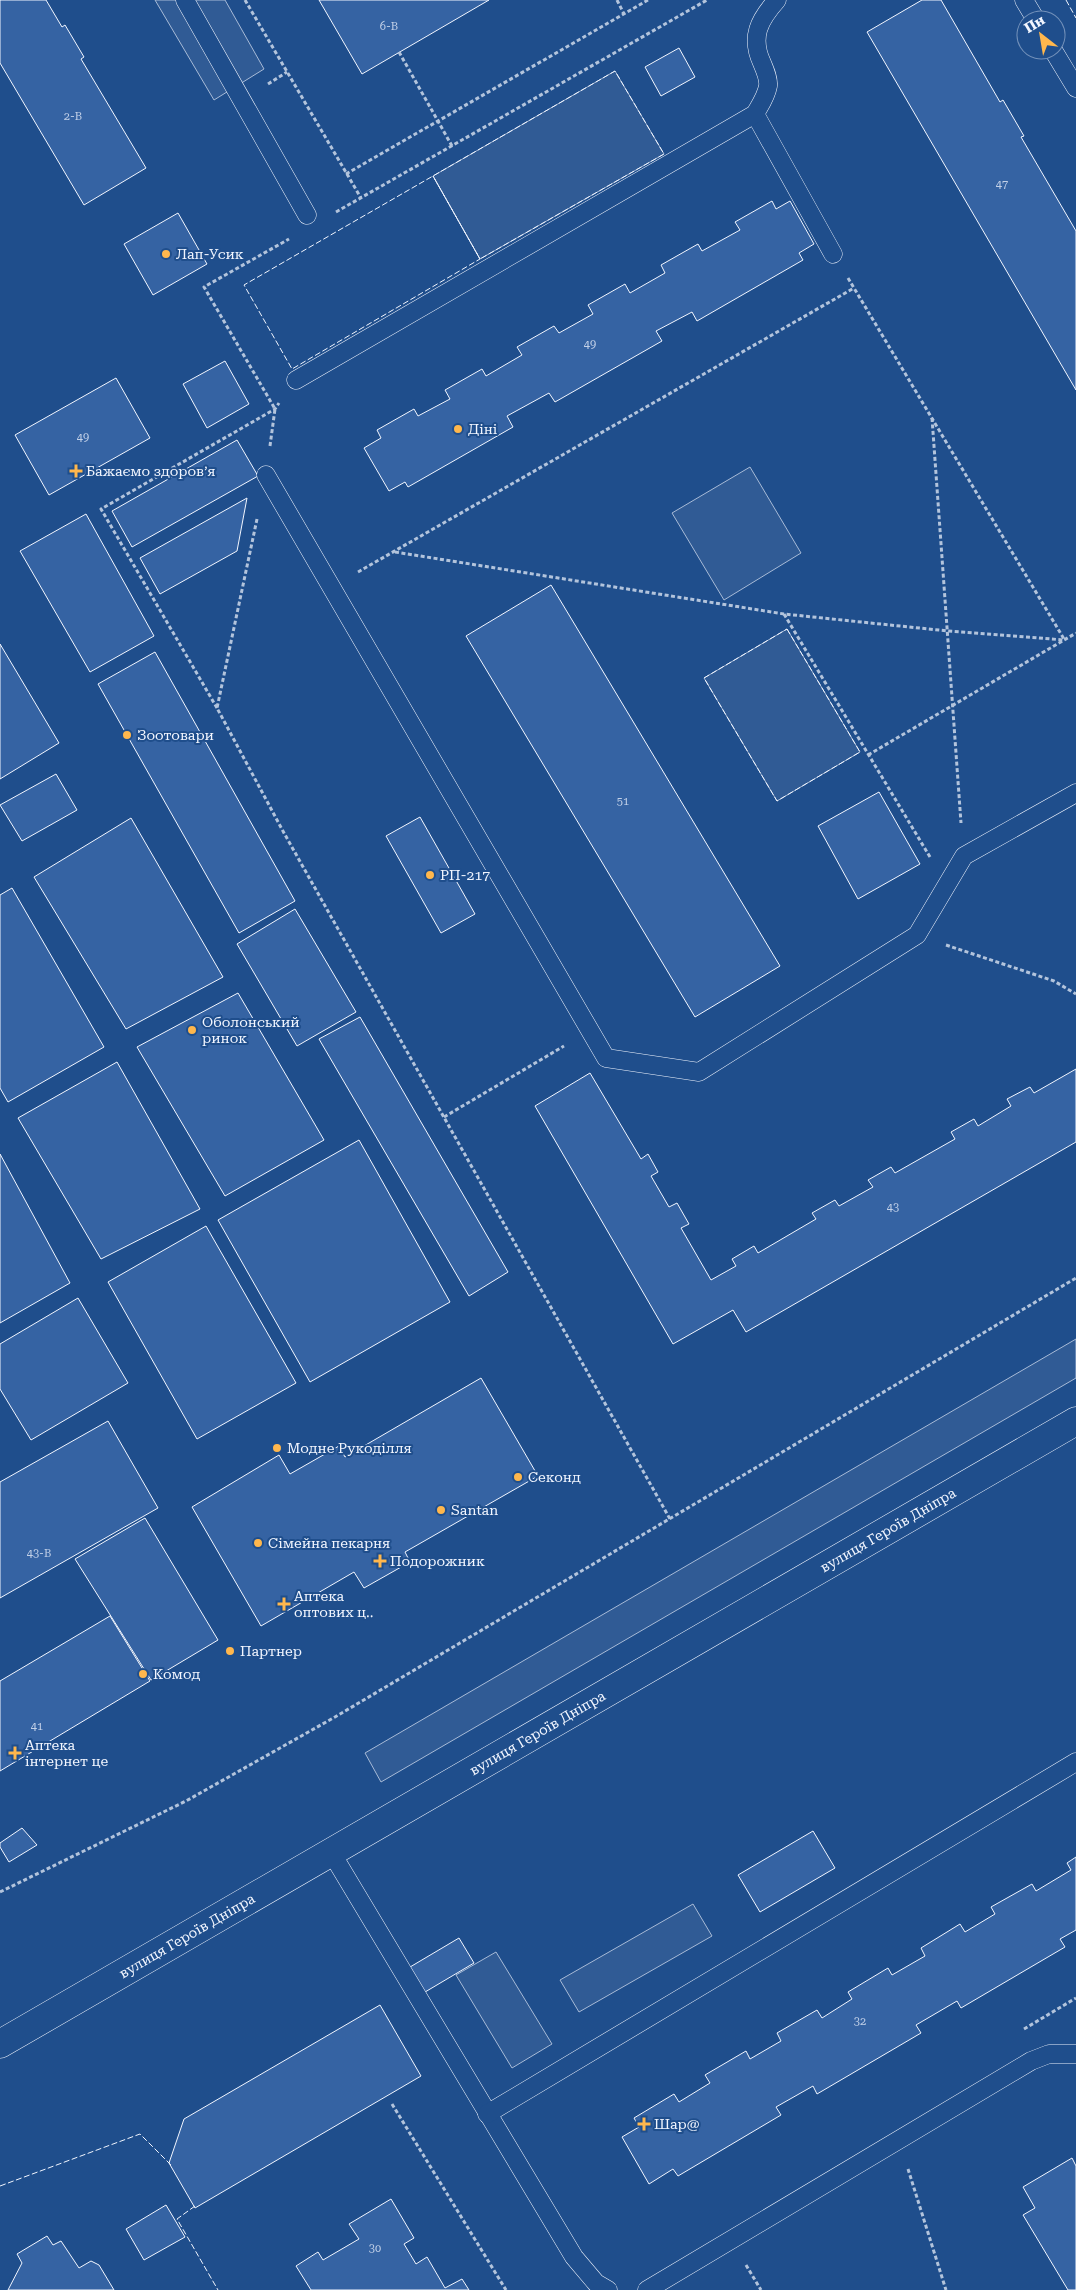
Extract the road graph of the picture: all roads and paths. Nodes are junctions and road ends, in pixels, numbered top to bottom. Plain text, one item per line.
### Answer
1 (185, 0) edge
2 (245, 0) edge
3 (617, 0) edge
4 (648, 0) edge
5 (707, 0) edge
6 (777, 0) edge
7 (624, 14) junction
8 (399, 52) dead end
9 (1059, 60) edge
10 (1076, 88) edge
11 (754, 114) junction
12 (438, 121) junction
13 (452, 146) junction
14 (346, 174) junction
15 (361, 198) junction
16 (307, 215) dead end
17 (329, 216) dead end
18 (296, 235) dead end
19 (833, 254) joint
20 (854, 288) junction
21 (296, 380) dead end
22 (275, 409) junction
23 (932, 417) junction
24 (266, 475) junction
25 (395, 552) junction
26 (332, 587) junction
27 (784, 614) junction
28 (948, 631) junction
29 (1076, 633) edge
30 (1064, 640) junction
31 (953, 705) junction
32 (217, 708) junction
33 (868, 754) junction
34 (1076, 793) edge
35 (964, 856) junction
36 (946, 885) junction
37 (917, 935) junction
38 (1076, 994) edge
39 (590, 1031) junction
40 (444, 1117) junction
41 (1076, 1278) edge
42 (1076, 1422) edge
43 (670, 1519) junction
44 (1076, 1762) edge
45 (331, 1852) junction
46 (0, 1892) edge
47 (1076, 1998) edge
48 (1017, 2033) dead end
49 (0, 2044) edge
50 (1076, 2054) edge
51 (392, 2104) dead end
52 (487, 2114) junction
53 (899, 2139) junction
54 (506, 2290) edge
55 (608, 2290) edge
56 (647, 2290) edge
57 (946, 2290) edge

1 - 16 lane
2 - 14 path
3 - 7 path
4 - 7 path
5 - 13 path
6 - 11 lane
7 - 12 path
8 - 12 path
9 - 10 lane
11 - 19 lane
11 - 21 lane
12 - 13 path
12 - 14 path
13 - 15 path
14 - 15 path
15 - 17 path
18 - 22 path
19 - 20 path
20 - 23 path
20 - 25 path
22 - 24 path
22 - 32 path
23 - 28 path
23 - 30 path
24 - 26 lane
24 - 32 path
25 - 26 path
25 - 27 path
26 - 39 lane
27 - 28 path
27 - 33 path
28 - 30 path
28 - 31 path
29 - 30 path
30 - 31 path
31 - 33 path
31 - 35 path
32 - 40 path
33 - 36 path
34 - 35 lane
35 - 36 lane
36 - 37 lane
37 - 38 path
37 - 39 lane
39 - 40 path
40 - 43 path
41 - 43 path
42 - 45 main road, вулиця Героїв Дніпра
43 - 46 path
44 - 52 lane
45 - 49 main road, вулиця Героїв Дніпра
45 - 52 lane
47 - 48 path
50 - 53 lane
51 - 54 path
52 - 55 lane
53 - 56 lane
53 - 57 path

